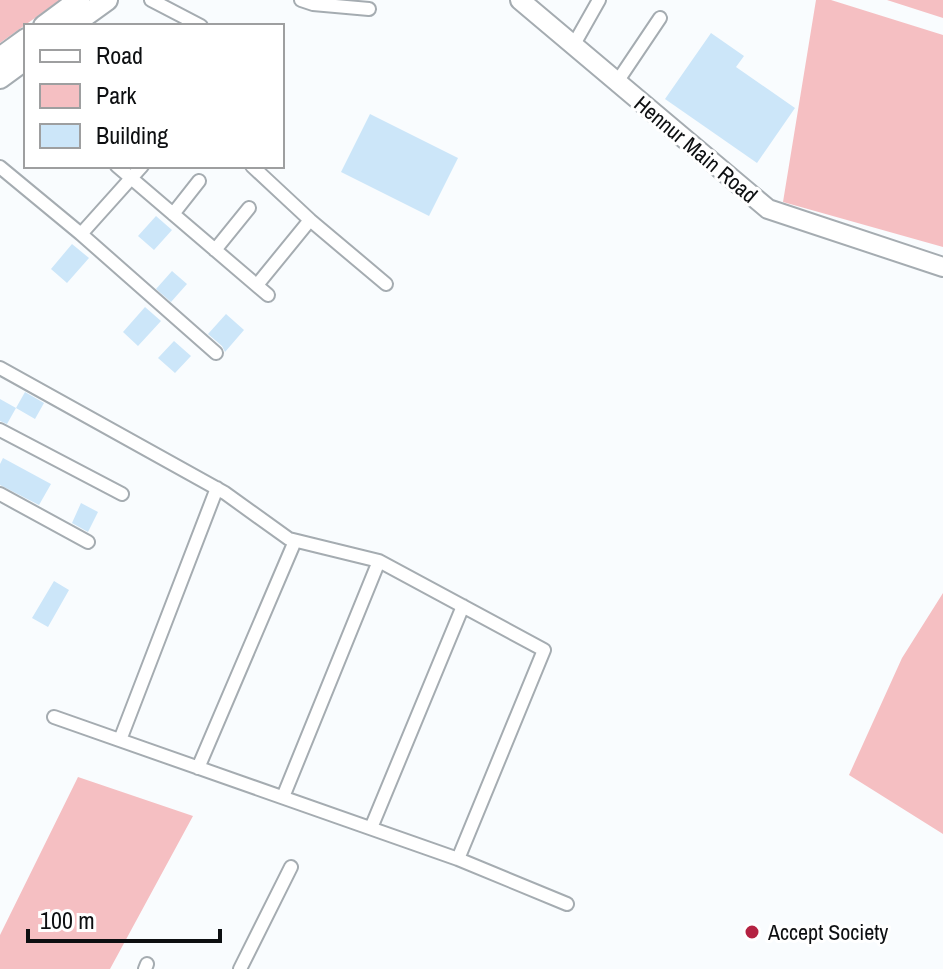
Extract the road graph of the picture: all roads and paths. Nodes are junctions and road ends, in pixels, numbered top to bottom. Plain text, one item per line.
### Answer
1 (79, 0) edge
2 (107, 0) edge
3 (151, 0) edge
4 (301, 0) edge
5 (520, 0) edge
6 (599, 0) edge
7 (369, 9) dead end
8 (660, 18) dead end
9 (50, 24) edge
10 (74, 24) edge
11 (197, 24) edge
12 (24, 40) edge
13 (573, 46) junction
14 (0, 58) edge
15 (24, 60) edge
16 (0, 78) edge
17 (617, 82) junction
18 (0, 167) edge
19 (119, 168) edge
20 (140, 168) edge
21 (254, 168) edge
22 (131, 178) junction
23 (199, 181) dead end
24 (249, 208) dead end
25 (173, 214) junction
26 (310, 220) junction
27 (81, 234) junction
28 (215, 250) junction
29 (943, 267) edge
30 (386, 284) dead end
31 (257, 285) junction
32 (268, 295) dead end
33 (216, 353) dead end
34 (0, 368) edge
35 (0, 430) edge
36 (217, 488) junction
37 (0, 494) edge
38 (122, 494) dead end
39 (295, 541) junction
40 (88, 542) dead end
41 (379, 561) junction
42 (463, 606) junction
43 (54, 717) dead end
44 (120, 740) junction
45 (198, 768) junction
46 (283, 797) junction
47 (371, 828) junction
48 (458, 859) junction
49 (291, 867) dead end
50 (567, 904) dead end
51 (240, 969) edge

1 - 9 main road
2 - 10 main road
3 - 11 street
4 - 7 street
5 - 13 main road, Hennur Main Road
6 - 13 street
8 - 17 street
12 - 14 main road
13 - 17 main road, Hennur Main Road
15 - 16 main road
17 - 29 main road, Hennur Main Road
18 - 27 street
19 - 22 street
20 - 22 street
21 - 26 street
22 - 25 street
22 - 27 street
23 - 25 street
24 - 28 street
25 - 28 street
26 - 30 street
26 - 31 street
27 - 33 street
28 - 31 street
31 - 32 street
34 - 36 street
35 - 38 street
36 - 39 street
36 - 44 street
37 - 40 street
39 - 41 street
39 - 45 street
41 - 42 street
41 - 46 street
42 - 47 street
42 - 48 street
43 - 44 street
44 - 45 street
45 - 46 street
46 - 47 street
47 - 48 street
48 - 50 street
49 - 51 street

